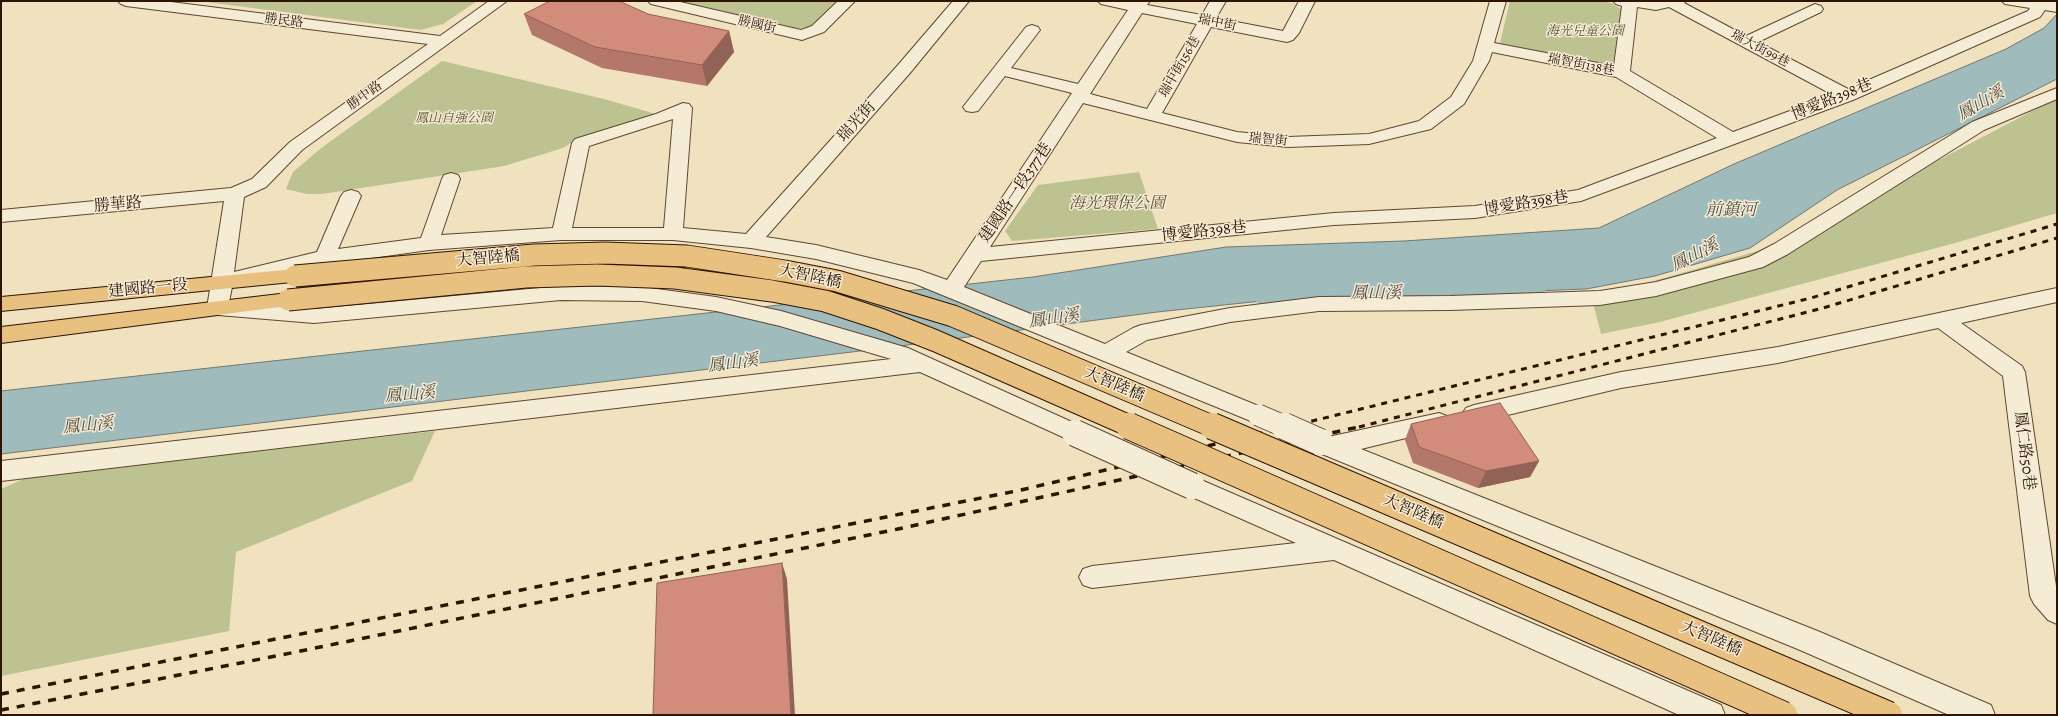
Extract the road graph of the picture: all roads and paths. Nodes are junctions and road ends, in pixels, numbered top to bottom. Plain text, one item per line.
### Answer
1 (126, 1) edge
2 (499, 1) edge
3 (656, 1) edge
4 (847, 1) edge
5 (961, 1) edge
6 (1106, 1) edge
7 (1218, 1) edge
8 (1307, 1) edge
9 (1498, 1) edge
10 (2010, 1) edge
11 (1625, 2) edge
12 (1675, 2) edge
13 (1140, 4) edge
14 (2052, 6) edge
15 (1815, 9) dead end
16 (1207, 21) junction
17 (1032, 30) dead end
18 (442, 41) junction
19 (1745, 42) junction
20 (1485, 46) junction
21 (1001, 70) junction
22 (1621, 73) junction
23 (2057, 93) edge
24 (1082, 94) junction
25 (1847, 96) junction
26 (972, 107) dead end
27 (1153, 114) junction
28 (1732, 139) junction
29 (451, 179) dead end
30 (235, 194) junction
31 (350, 196) dead end
32 (1, 216) edge
33 (561, 234) junction
34 (673, 234) junction
35 (751, 241) junction
36 (429, 243) junction
37 (975, 255) junction
38 (324, 258) junction
39 (296, 276) joint
40 (221, 282) junction
41 (958, 292) junction
42 (2057, 295) edge
43 (288, 300) joint
44 (1, 304) edge
45 (218, 308) junction
46 (1942, 320) junction
47 (1, 335) edge
48 (1107, 353) junction
49 (922, 363) junction
50 (1325, 444) junction
51 (1, 471) edge
52 (1334, 550) junction
53 (1092, 577) dead end
54 (2057, 612) edge
55 (1711, 715) edge
56 (1784, 715) edge
57 (1889, 715) edge
58 (1981, 715) edge

1 - 18 street, 勝民路
2 - 18 street, 勝中路
3 - 4 street, 勝國街
5 - 35 street, 瑞光街
6 - 13 street, 瑞中街
7 - 16 street, 瑞中街156巷
8 - 16 street, 瑞中街
9 - 20 street, 瑞智街
10 - 14 street
11 - 12 street
11 - 22 street
12 - 19 street, 瑞大街99巷
13 - 16 street, 瑞中街
13 - 24 street
14 - 25 street, 博愛路398巷
15 - 19 street
16 - 27 street, 瑞中街156巷
17 - 21 street
18 - 30 street, 勝中路
19 - 25 street, 瑞大街99巷
20 - 22 street, 瑞智街138巷
20 - 27 street, 瑞智街
21 - 24 street, 瑞智街
21 - 26 street
22 - 28 street, 瑞智街138巷
23 - 48 street
24 - 27 street, 瑞智街
24 - 37 street, 建國路一段377巷
25 - 28 street, 博愛路398巷
28 - 37 street, 博愛路398巷
29 - 36 street
30 - 32 street, 勝華路
30 - 40 street
31 - 38 street
33 - 34 street
33 - 34 street
33 - 36 street
34 - 35 street
35 - 41 street
36 - 38 street
37 - 41 street, 建國路一段377巷
38 - 40 street
39 - 40 main road, 建國路一段
39 - 57 main road, 大智陸橋, bridge
40 - 44 main road, 建國路一段
40 - 45 street
41 - 48 street
42 - 46 street
43 - 45 main road, 建國路一段
43 - 56 main road, 大智陸橋, bridge
45 - 47 main road, 建國路一段
45 - 49 street
46 - 50 street
46 - 54 street, 鳳仁路50巷
48 - 50 street, bridge
49 - 51 street
49 - 52 street, bridge
50 - 58 street
52 - 53 street
52 - 55 street

